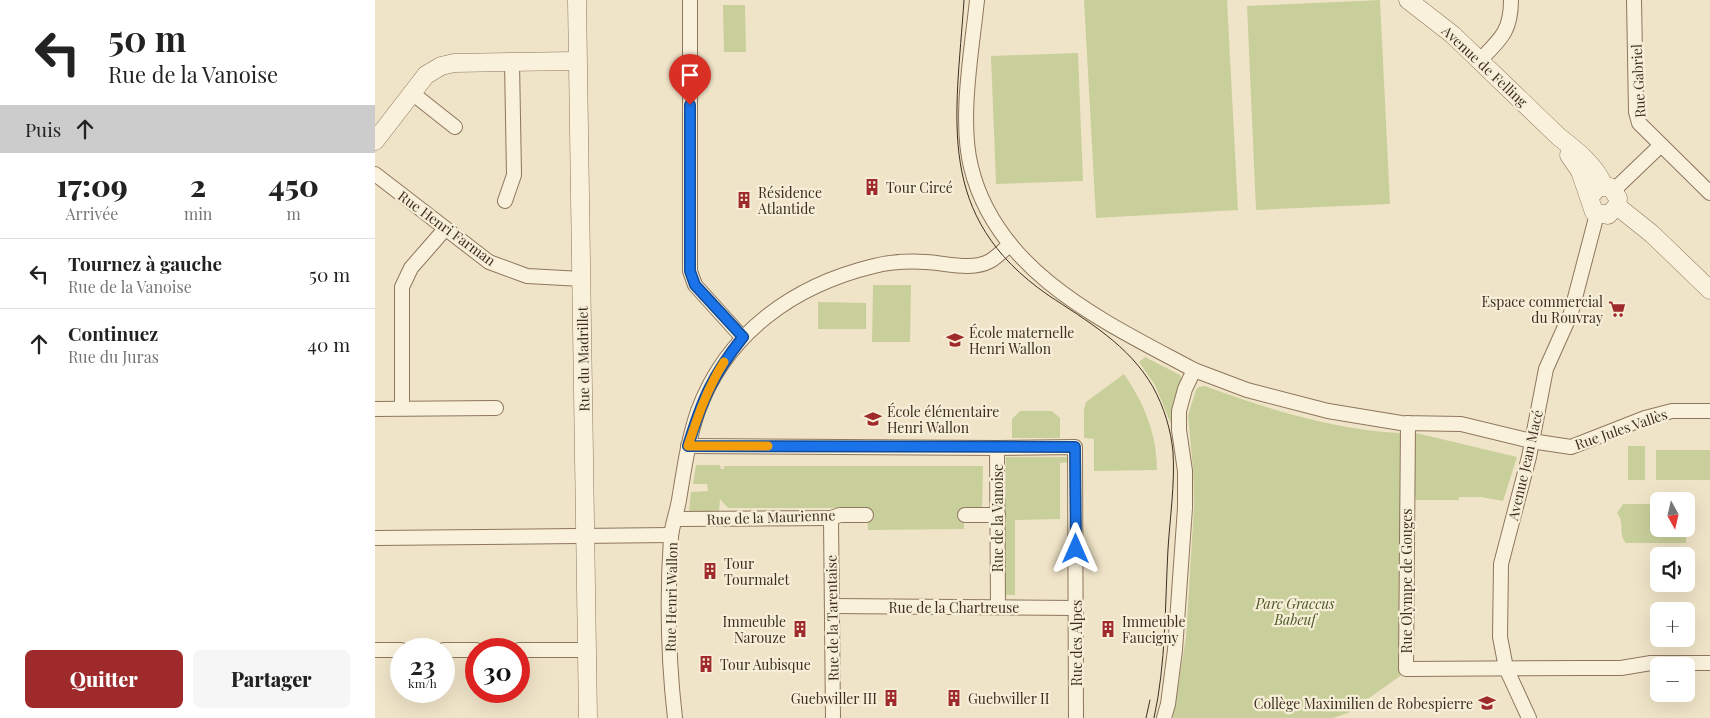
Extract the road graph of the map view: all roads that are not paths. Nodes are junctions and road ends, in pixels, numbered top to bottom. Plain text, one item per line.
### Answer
1 (577, 0) edge
2 (690, 0) edge
3 (977, 0) edge
4 (1408, 0) edge
5 (1511, 0) edge
6 (1635, 0) edge
7 (1480, 60) junction
8 (576, 61) junction
9 (512, 62) junction
10 (412, 93) junction
11 (455, 127) dead end
12 (1559, 137) junction
13 (375, 140) edge
14 (1661, 145) junction
15 (375, 174) edge
16 (1710, 193) edge
17 (1612, 194) junction
18 (1590, 197) junction
19 (505, 201) dead end
20 (1597, 214) junction
21 (445, 229) junction
22 (1010, 244) junction
23 (582, 279) junction
24 (1710, 290) edge
25 (743, 337) junction
26 (1194, 370) junction
27 (402, 408) junction
28 (496, 408) dead end
29 (375, 409) edge
30 (1710, 411) edge
31 (1408, 423) junction
32 (1531, 441) junction
33 (688, 446) junction
34 (1075, 447) joint
35 (997, 448) junction
36 (866, 515) dead end
37 (965, 515) dead end
38 (998, 515) junction
39 (831, 518) junction
40 (676, 519) junction
41 (671, 535) junction
42 (586, 536) junction
43 (375, 538) edge
44 (832, 606) junction
45 (998, 607) junction
46 (1076, 608) junction
47 (375, 650) edge
48 (390, 650) edge
49 (530, 650) edge
50 (587, 650) junction
51 (1710, 663) edge
52 (1506, 668) junction
53 (588, 718) edge
54 (675, 718) edge
55 (833, 718) edge
56 (1076, 718) edge
57 (1164, 718) edge
58 (1529, 718) edge

1 - 8 street, Rue du Madrillet
2 - 25 street
3 - 22 street, Rue Jules Vallès
4 - 7 street, Avenue de Felling
5 - 7 street
6 - 14 street, Rue Gabriel
7 - 12 street, Avenue de Felling
8 - 9 street
8 - 23 street, Rue du Madrillet
9 - 10 street
9 - 19 street
10 - 11 street
10 - 13 street
12 - 17 street, Avenue de Felling
12 - 18 street, Avenue de Felling
14 - 16 street, Rue Gabriel
14 - 17 street
15 - 21 street, Rue Henri Farman
17 - 18 street
17 - 20 street
17 - 24 street, Avenue de Felling
18 - 20 street, Avenue de Felling
20 - 32 street, Avenue Jean Macé
21 - 23 street, Rue Henri Farman
21 - 27 street
22 - 25 street, Rue Henri Wallon
22 - 26 street, Rue Jules Vallès
23 - 42 street, Rue du Madrillet
25 - 33 street, Rue Henri Wallon
26 - 31 street, Rue Jules Vallès
26 - 57 street
27 - 28 street
27 - 29 street
30 - 32 street, Rue Jules Vallès
31 - 32 street, Rue Jules Vallès
31 - 52 street, Rue Olympe de Gouges
32 - 52 street, Avenue Jean Macé
33 - 35 street
33 - 40 street, Rue Henri Wallon
34 - 35 street, Rue de la Vanoise
34 - 46 street, Rue des Alpes
35 - 38 street, Rue de la Vanoise
36 - 39 street, Rue de la Maurienne
37 - 38 street
38 - 45 street, Rue de la Vanoise
39 - 40 street, Rue de la Maurienne
39 - 44 street, Rue de la Tarentaise
40 - 41 street, Rue Henri Wallon
41 - 42 street
41 - 54 street, Rue Henri Wallon
42 - 43 street
42 - 50 street, Rue du Madrillet
44 - 45 street, Rue de la Chartreuse
44 - 55 street, Rue de la Tarentaise
45 - 46 street, Rue de la Chartreuse
46 - 56 street, Rue des Alpes
47 - 48 street
49 - 50 street
50 - 53 street, Rue du Madrillet
51 - 52 street
52 - 58 street, Avenue Jean Macé

